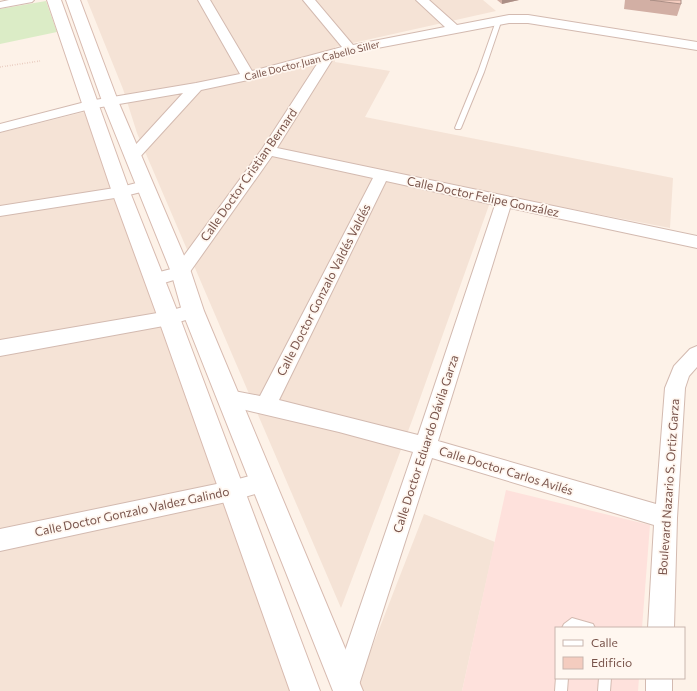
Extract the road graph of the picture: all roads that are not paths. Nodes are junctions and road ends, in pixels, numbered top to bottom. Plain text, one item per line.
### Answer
1 (28, 0) edge
2 (54, 0) edge
3 (73, 0) edge
4 (204, 0) edge
5 (309, 0) edge
6 (422, 0) edge
7 (0, 5) edge
8 (498, 22) junction
9 (455, 30) junction
10 (697, 46) edge
11 (350, 49) junction
12 (330, 54) junction
13 (248, 76) junction
14 (196, 87) junction
15 (100, 103) junction
16 (0, 128) edge
17 (458, 128) dead end
18 (268, 151) junction
19 (133, 156) junction
20 (382, 175) junction
21 (144, 186) junction
22 (121, 192) junction
23 (504, 202) junction
24 (0, 210) edge
25 (697, 242) edge
26 (181, 272) junction
27 (154, 280) junction
28 (193, 311) junction
29 (170, 318) junction
30 (0, 348) edge
31 (697, 354) edge
32 (229, 398) junction
33 (266, 405) junction
34 (425, 447) junction
35 (264, 482) junction
36 (231, 491) junction
37 (666, 518) junction
38 (0, 540) edge
39 (569, 627) edge
40 (585, 627) edge
41 (661, 627) edge
42 (562, 679) edge
43 (605, 679) edge
44 (659, 679) edge
45 (347, 689) edge
46 (305, 691) edge
47 (561, 691) edge
48 (604, 691) edge
49 (659, 691) edge

1 - 7 street
2 - 15 street
3 - 15 street
4 - 13 street
5 - 11 street
6 - 9 street
8 - 9 street, Calle Doctor Juan Cabello Siller
8 - 10 street, Calle Doctor Juan Cabello Siller
8 - 17 lane
9 - 11 street, Calle Doctor Juan Cabello Siller
11 - 12 street, Calle Doctor Juan Cabello Siller
12 - 13 street, Calle Doctor Juan Cabello Siller
12 - 18 street, Calle Doctor Cristian Bernard
13 - 14 street, Calle Doctor Juan Cabello Siller
14 - 15 street, Calle Doctor Juan Cabello Siller
14 - 19 street
15 - 16 street, Calle Doctor Juan Cabello Siller
15 - 19 street
15 - 22 street
18 - 20 street, Calle Doctor Felipe González
18 - 26 street, Calle Doctor Cristian Bernard
19 - 21 street
20 - 23 street, Calle Doctor Felipe González
20 - 33 street, Calle Doctor Gonzalo Valdés Valdés
21 - 22 street
21 - 26 street
22 - 24 street
22 - 27 street
23 - 25 street, Calle Doctor Felipe González
23 - 34 street, Calle Doctor Eduardo Dávila Garza
26 - 27 street
26 - 28 street
27 - 29 street
28 - 29 street
28 - 32 street
29 - 30 street
29 - 36 street
31 - 37 street, Boulevard Nazario S. Ortiz Garza
32 - 33 street, Calle Doctor Carlos Avilés
32 - 35 street
33 - 34 street, Calle Doctor Carlos Avilés
34 - 37 street, Calle Doctor Carlos Avilés
34 - 45 street, Calle Doctor Eduardo Dávila Garza
35 - 36 street, Calle Doctor Gonzalo Valdez Galindo
35 - 45 street
36 - 38 street, Calle Doctor Gonzalo Valdez Galindo
36 - 46 street
37 - 41 street, Boulevard Nazario S. Ortiz Garza
39 - 40 lane
42 - 47 lane
43 - 48 lane
44 - 49 street

